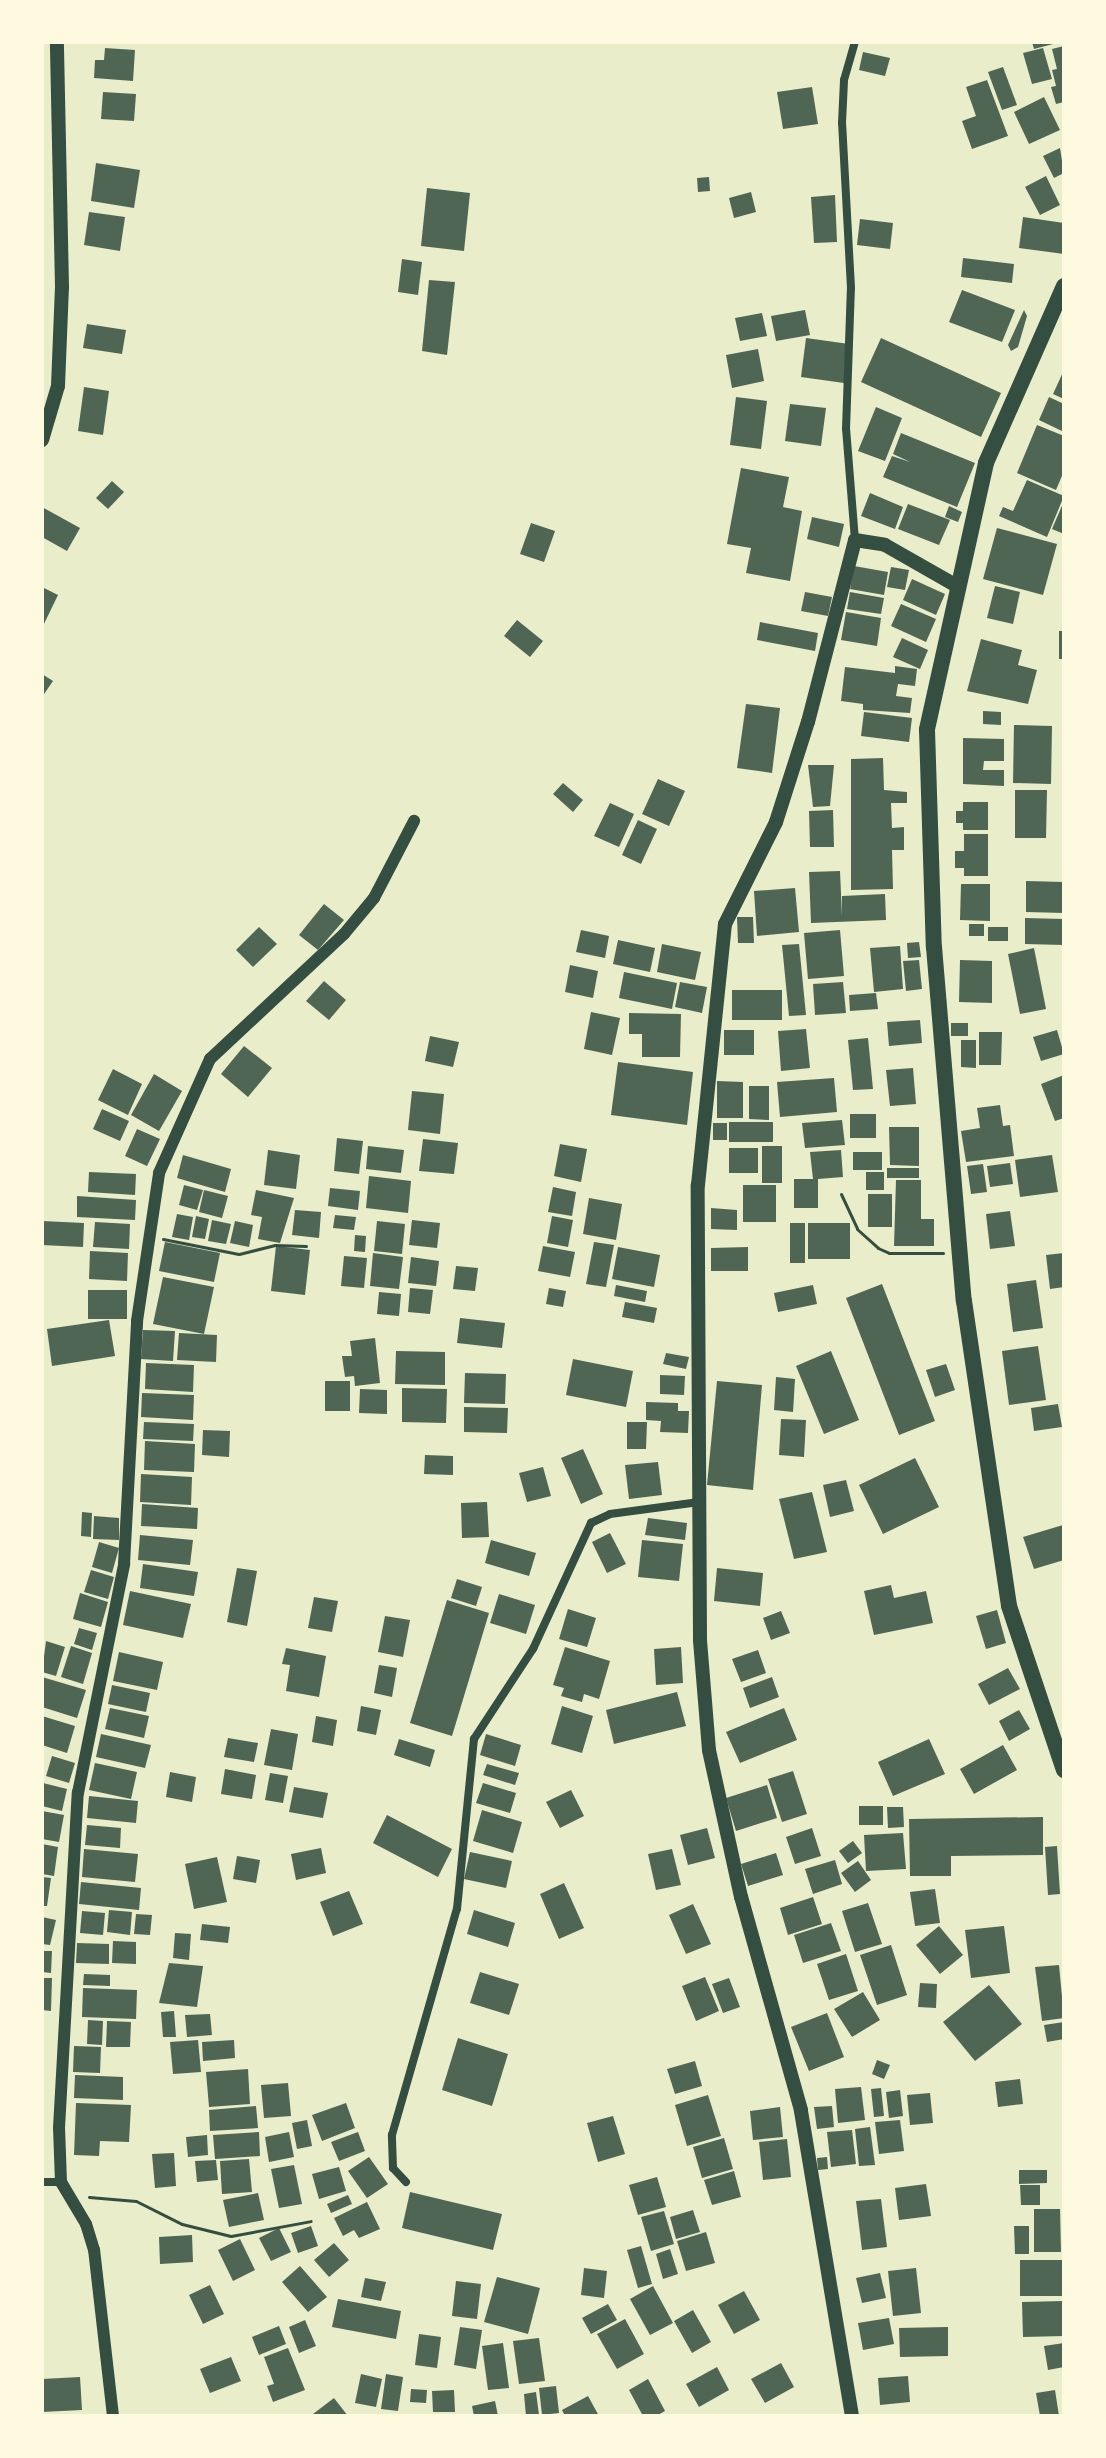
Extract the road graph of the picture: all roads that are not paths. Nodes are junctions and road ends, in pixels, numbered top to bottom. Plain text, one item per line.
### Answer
1 (57, 42) edge
2 (855, 42) edge
3 (1064, 286) edge
4 (42, 440) edge
5 (855, 540) junction
6 (955, 585) junction
7 (414, 821) dead end
8 (699, 1502) junction
9 (1064, 1770) edge
10 (42, 2182) edge
11 (61, 2182) junction
12 (406, 2182) dead end
13 (113, 2416) edge
14 (852, 2416) edge

1 - 4 main road
2 - 5 street
3 - 6 main road
5 - 6 main road
5 - 8 main road
6 - 9 main road
7 - 11 street
8 - 12 street
8 - 14 main road
10 - 11 street
11 - 13 street

